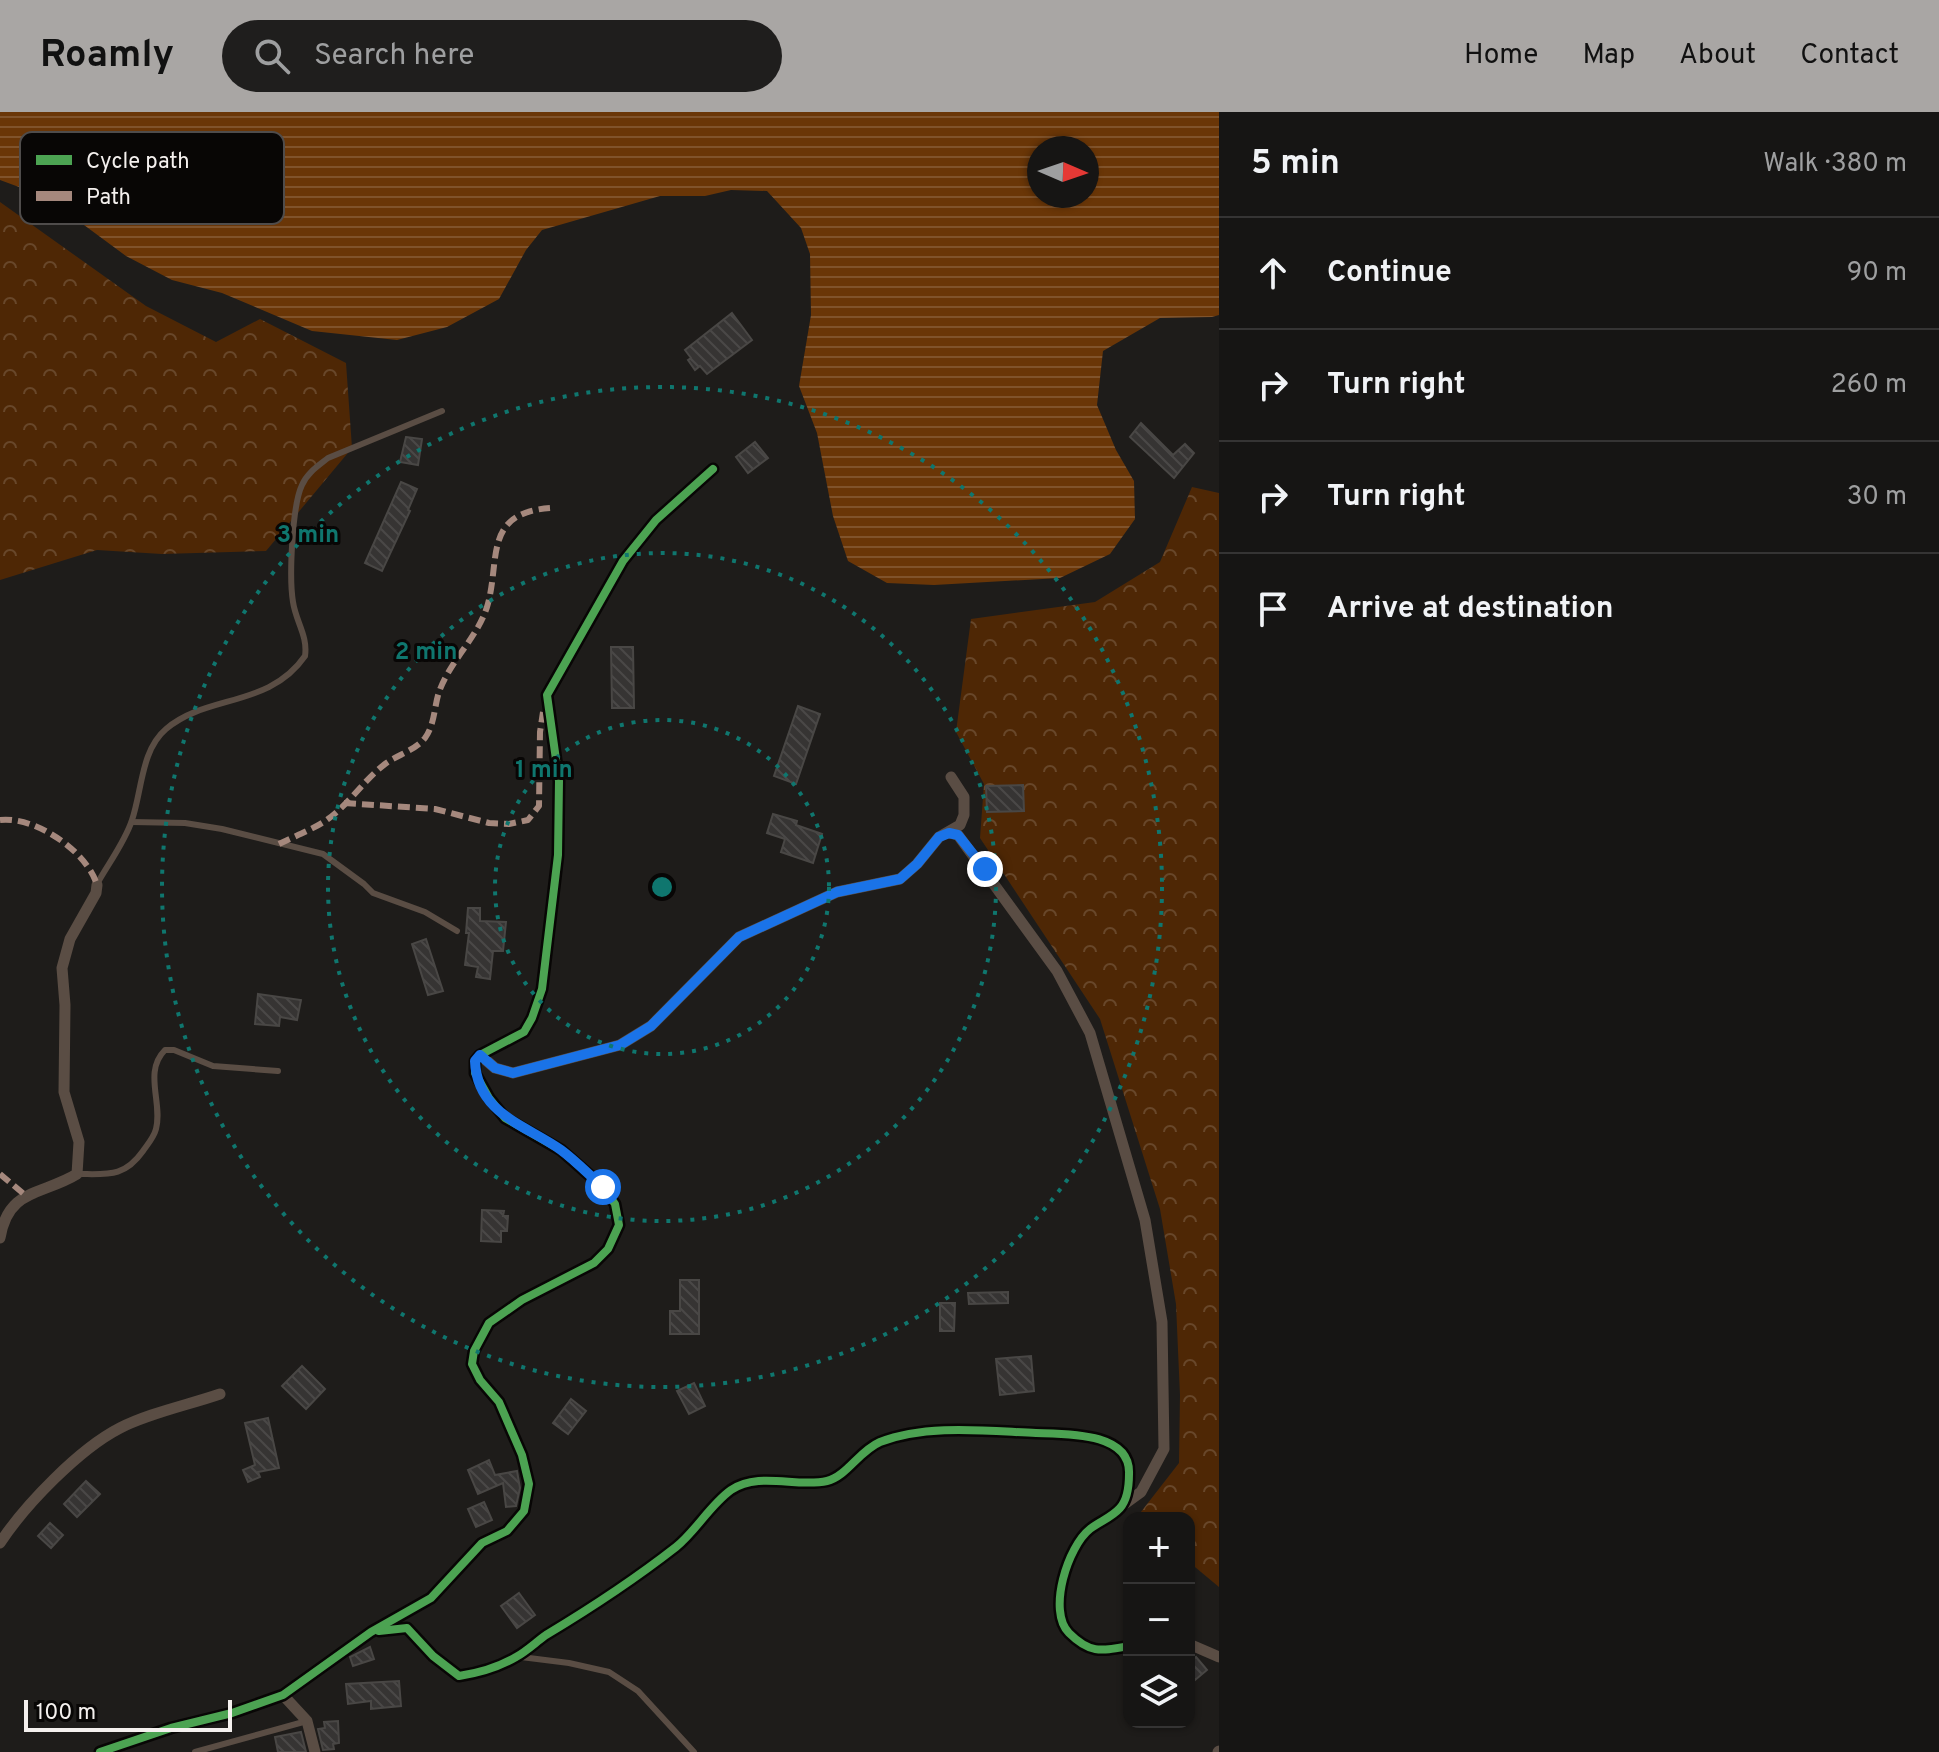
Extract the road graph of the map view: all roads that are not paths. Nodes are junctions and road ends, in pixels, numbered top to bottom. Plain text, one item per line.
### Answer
1 (442, 411) dead end
2 (713, 469) dead end
3 (951, 777) dead end
4 (132, 822) junction
5 (949, 833) junction
6 (97, 885) joint
7 (457, 931) dead end
8 (480, 1055) junction
9 (278, 1071) dead end
10 (77, 1174) junction
11 (0, 1238) edge
12 (220, 1394) dead end
13 (1123, 1506) junction
14 (0, 1543) edge
15 (371, 1632) junction
16 (1123, 1647) edge
17 (1195, 1647) edge
18 (517, 1656) junction
19 (1219, 1657) edge
20 (283, 1695) junction
21 (307, 1721) junction
22 (100, 1752) edge
23 (195, 1752) edge
24 (315, 1752) edge
25 (694, 1752) edge

1 - 4 lane
2 - 8 street
3 - 5 street
4 - 6 lane
4 - 7 lane
5 - 8 street
5 - 13 street
6 - 10 street
8 - 15 street
9 - 10 lane
10 - 11 street
12 - 14 street
13 - 16 street
13 - 18 street
15 - 18 street
15 - 20 street
17 - 19 street
18 - 25 lane
20 - 21 street
20 - 22 street
21 - 23 lane
21 - 24 street

